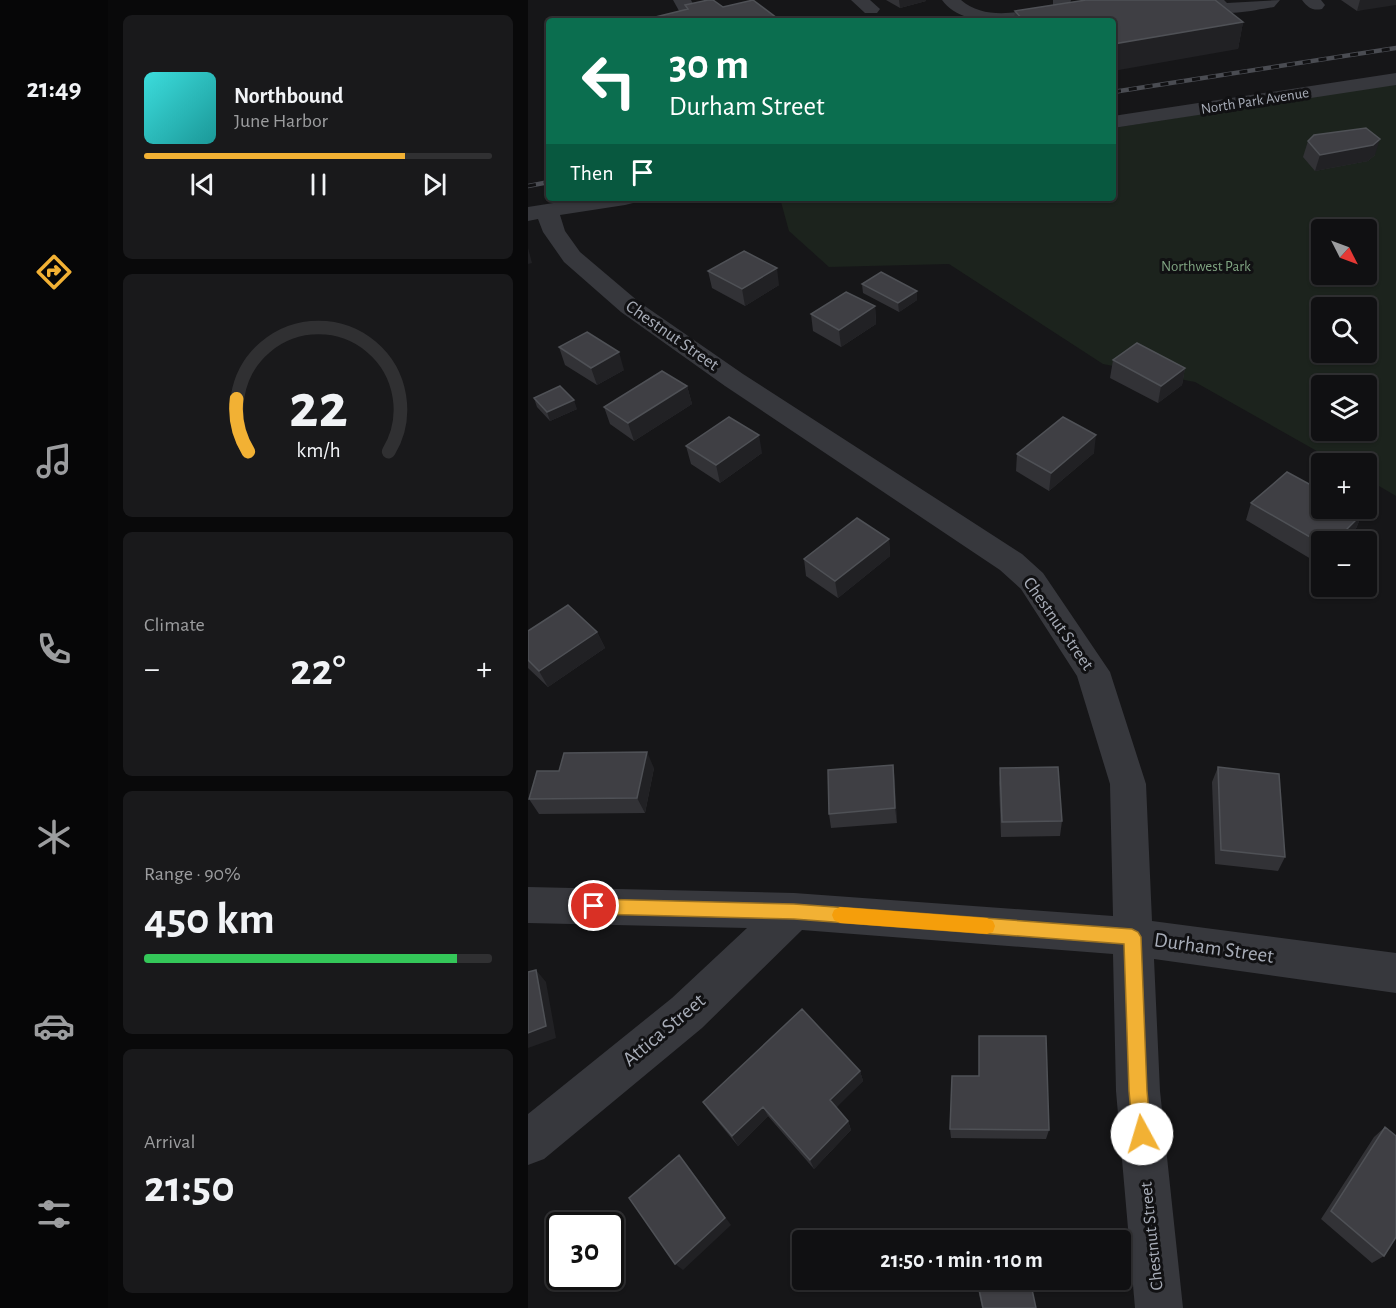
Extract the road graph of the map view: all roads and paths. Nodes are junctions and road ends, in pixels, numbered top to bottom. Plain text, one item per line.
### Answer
1 (951, 0) edge
2 (1062, 0) edge
3 (1214, 0) edge
4 (1271, 0) edge
5 (994, 18) edge
6 (1021, 18) edge
7 (1396, 79) edge
8 (1116, 122) edge
9 (608, 201) edge
10 (538, 213) edge
11 (528, 905) edge
12 (794, 911) junction
13 (1132, 937) junction
14 (1396, 973) edge
15 (528, 1143) edge
16 (1159, 1308) edge

1 - 5 street
2 - 6 street
3 - 4 street
7 - 8 street, North Park Avenue
9 - 10 street
10 - 13 street, Chestnut Street
11 - 12 street, Durham Street
12 - 13 street, Durham Street
12 - 15 street, Attica Street
13 - 14 street, Durham Street
13 - 16 street, Chestnut Street

